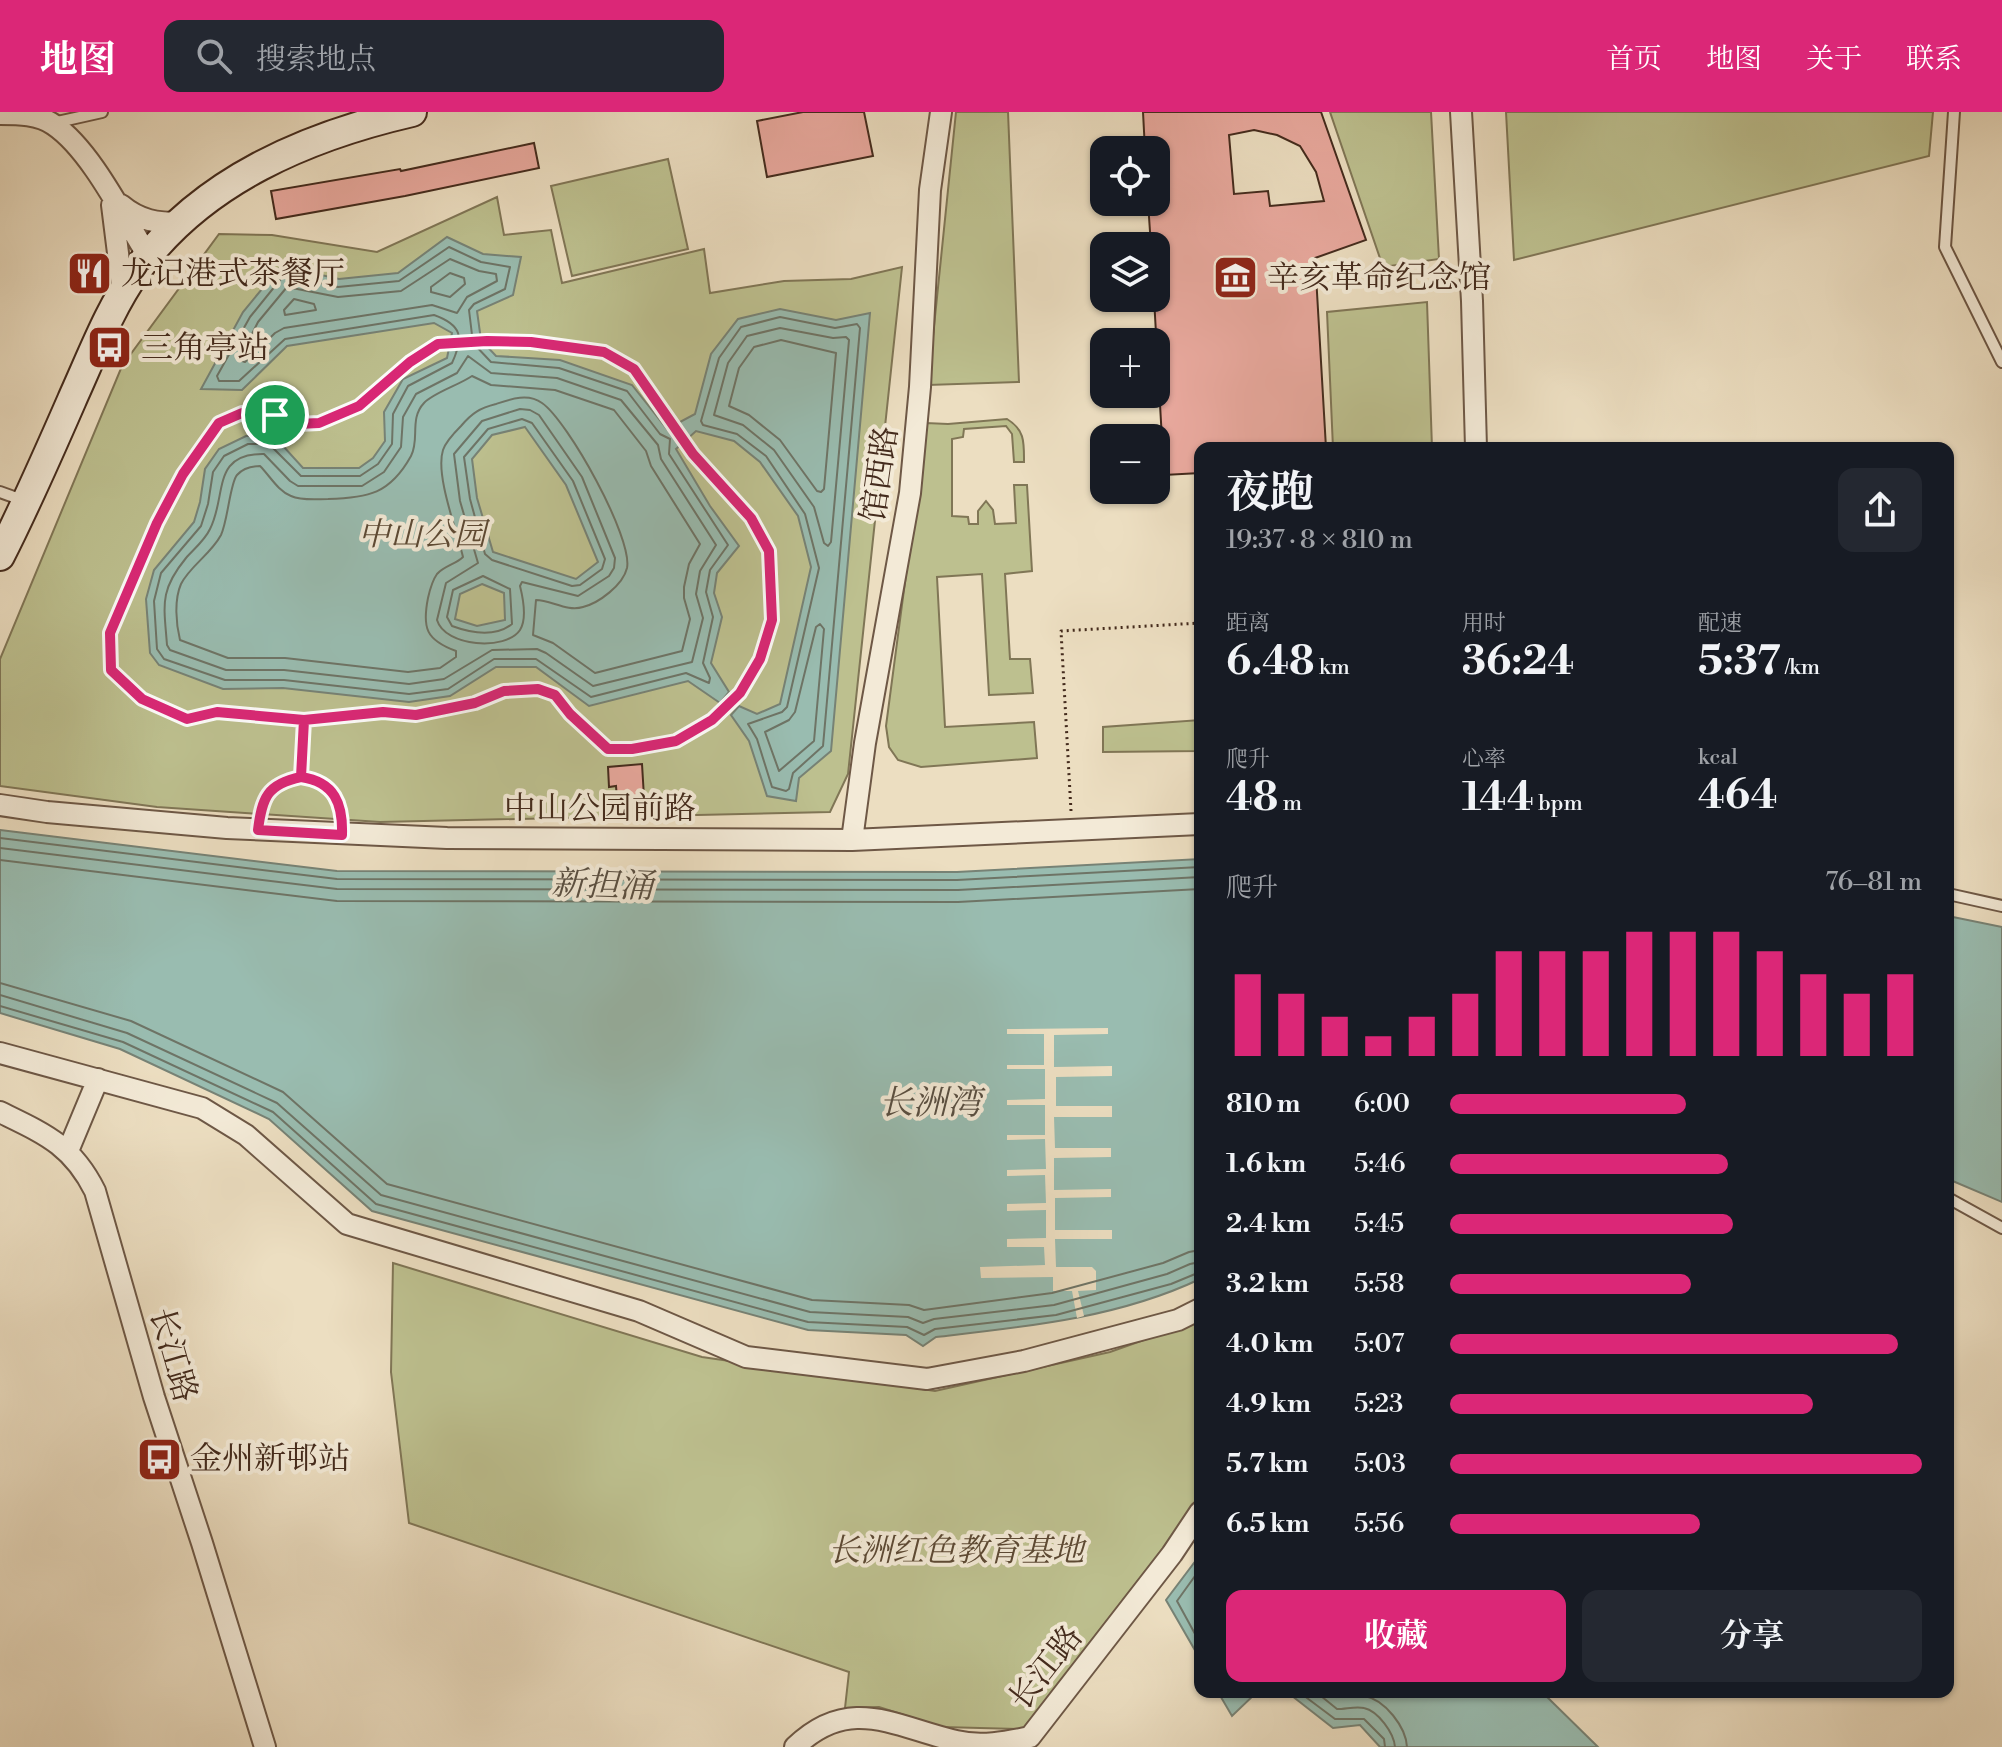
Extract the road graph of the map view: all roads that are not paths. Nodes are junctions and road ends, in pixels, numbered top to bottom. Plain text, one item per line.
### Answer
1 (102, 112) edge
2 (412, 112) edge
3 (941, 112) edge
4 (1461, 112) edge
5 (1954, 112) edge
6 (0, 114) edge
7 (53, 123) junction
8 (111, 197) junction
9 (181, 223) junction
10 (148, 256) junction
11 (123, 293) junction
12 (2002, 362) edge
13 (1476, 442) edge
14 (0, 492) edge
15 (27, 502) junction
16 (0, 556) edge
17 (0, 805) edge
18 (1194, 824) edge
19 (852, 840) junction
20 (1954, 895) edge
21 (2002, 906) edge
22 (0, 1053) edge
23 (98, 1079) junction
24 (0, 1112) edge
25 (68, 1151) junction
26 (1954, 1201) edge
27 (2002, 1228) edge
28 (1194, 1312) edge
29 (1194, 1521) edge
30 (265, 1747) edge
31 (795, 1747) edge

1 - 7 lane
2 - 9 main road
3 - 19 street, 馆西路
4 - 13 street
5 - 12 lane
6 - 7 street
7 - 8 street
8 - 9 street
8 - 10 street
8 - 11 street
9 - 10 main road
10 - 11 main road
11 - 15 main road
14 - 15 lane
15 - 16 main road
17 - 19 street, 中山公园前路
18 - 19 street, 中山公园前路
20 - 21 lane
22 - 23 street
23 - 25 street
23 - 28 street
24 - 25 street, 长江路
25 - 30 street, 长江路
26 - 27 lane
29 - 31 street, 长江路

